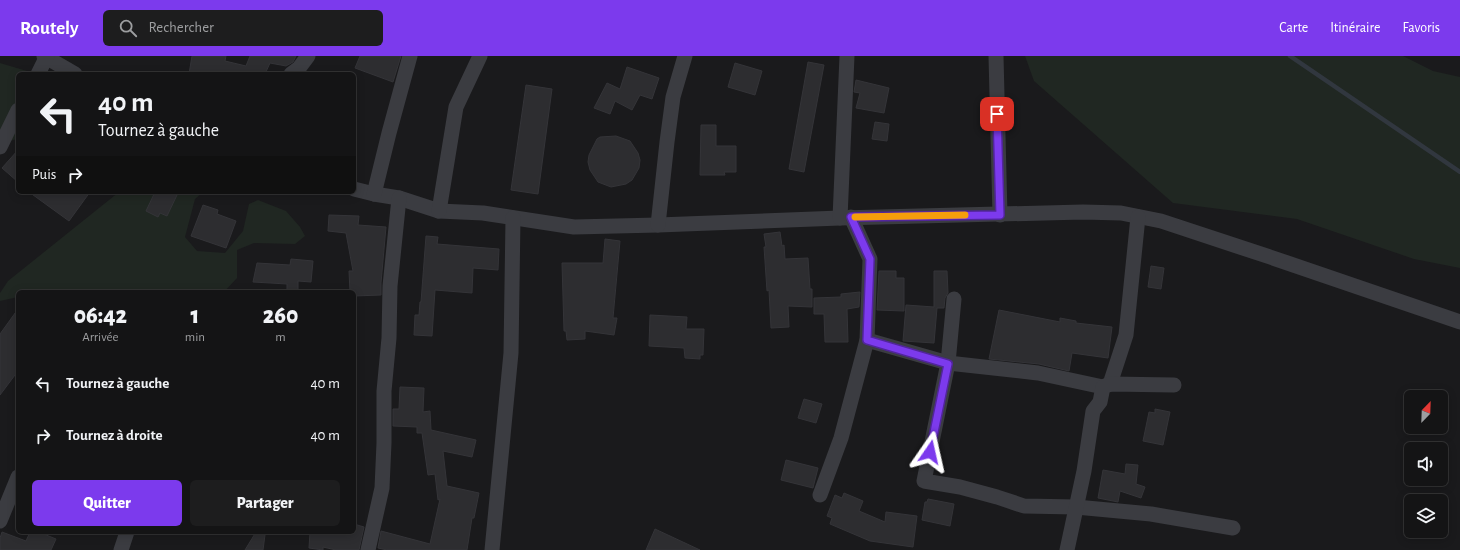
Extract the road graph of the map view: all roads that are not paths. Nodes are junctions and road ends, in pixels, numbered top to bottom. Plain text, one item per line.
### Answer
1 (46, 56) edge
2 (308, 56) edge
3 (312, 56) edge
4 (410, 56) edge
5 (480, 56) edge
6 (685, 56) edge
7 (847, 56) edge
8 (996, 56) edge
9 (39, 72) edge
10 (72, 72) edge
11 (294, 72) edge
12 (309, 72) edge
13 (16, 114) edge
14 (0, 147) edge
15 (356, 190) edge
16 (374, 194) junction
17 (400, 198) junction
18 (439, 211) junction
19 (1000, 215) junction
20 (1138, 217) junction
21 (513, 218) junction
22 (846, 218) junction
23 (658, 225) junction
24 (954, 299) dead end
25 (1460, 322) edge
26 (867, 340) junction
27 (948, 364) junction
28 (1107, 385) junction
29 (1174, 385) dead end
30 (16, 482) edge
31 (820, 495) dead end
32 (1076, 507) junction
33 (0, 521) edge
34 (1233, 528) dead end
35 (126, 534) edge
36 (121, 550) edge
37 (368, 550) edge
38 (492, 550) edge
39 (1067, 550) edge

1 - 9 street
1 - 10 street
2 - 11 street
3 - 12 street
4 - 16 street
5 - 18 street
6 - 23 street
7 - 22 street
8 - 19 street
13 - 14 street
15 - 16 street
16 - 17 street
17 - 18 street
17 - 37 street
18 - 21 street
19 - 20 street
19 - 22 street
20 - 25 street
20 - 28 street
21 - 23 street
21 - 38 street
22 - 23 street
22 - 26 street
24 - 27 street
26 - 27 street
26 - 31 street
27 - 28 street
27 - 32 street
28 - 29 street
28 - 32 street
30 - 33 street
32 - 34 street
32 - 39 street
35 - 36 street

